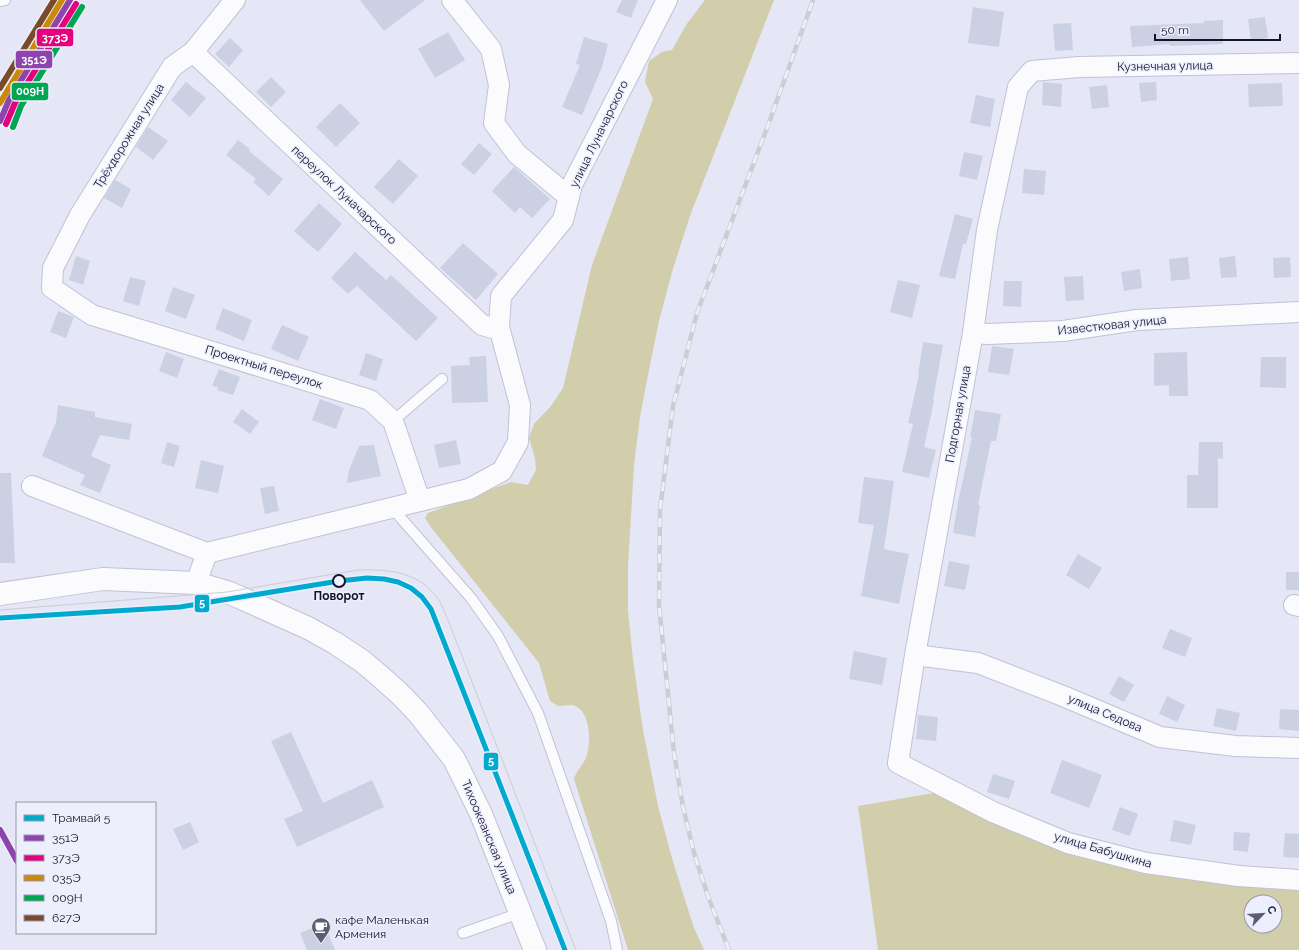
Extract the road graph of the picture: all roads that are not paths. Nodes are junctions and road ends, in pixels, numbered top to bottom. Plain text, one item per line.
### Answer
1 (4, 0) edge
2 (235, 0) edge
3 (452, 0) edge
4 (667, 0) edge
5 (0, 1) edge
6 (193, 52) junction
7 (1299, 63) edge
8 (1032, 71) joint
9 (569, 197) junction
10 (52, 288) joint
11 (1299, 312) edge
12 (499, 327) junction
13 (973, 333) junction
14 (442, 379) dead end
15 (393, 421) junction
16 (32, 486) dead end
17 (420, 501) junction
18 (392, 508) junction
19 (207, 553) junction
20 (196, 583) junction
21 (0, 594) edge
22 (915, 655) junction
23 (1299, 748) edge
24 (898, 764) joint
25 (1299, 880) edge
26 (520, 913) junction
27 (462, 933) dead end
28 (535, 950) edge
29 (617, 950) edge

1 - 5 lane
2 - 6 street, Трёхдорожная улица
3 - 9 street
4 - 9 street, улица Луначарского
6 - 10 street, Трёхдорожная улица
6 - 12 street, переулок Луначарского
7 - 8 street, Кузнечная улица
8 - 13 street, Подгорная улица
9 - 12 street, улица Луначарского
10 - 15 street, Проектный переулок
11 - 13 street, Известковая улица
12 - 17 street, улица Луначарского
13 - 22 street, Подгорная улица
14 - 15 lane
15 - 17 street, Проектный переулок
16 - 19 street
17 - 18 street, улица Луначарского
18 - 19 street, улица Луначарского
18 - 29 lane
19 - 20 street
20 - 21 main road, Тихоокеанская улица
20 - 26 main road, Тихоокеанская улица
22 - 23 street, улица Седова
22 - 24 street, Подгорная улица
24 - 25 street, улица Бабушкина
26 - 27 lane
26 - 28 main road, Тихоокеанская улица

